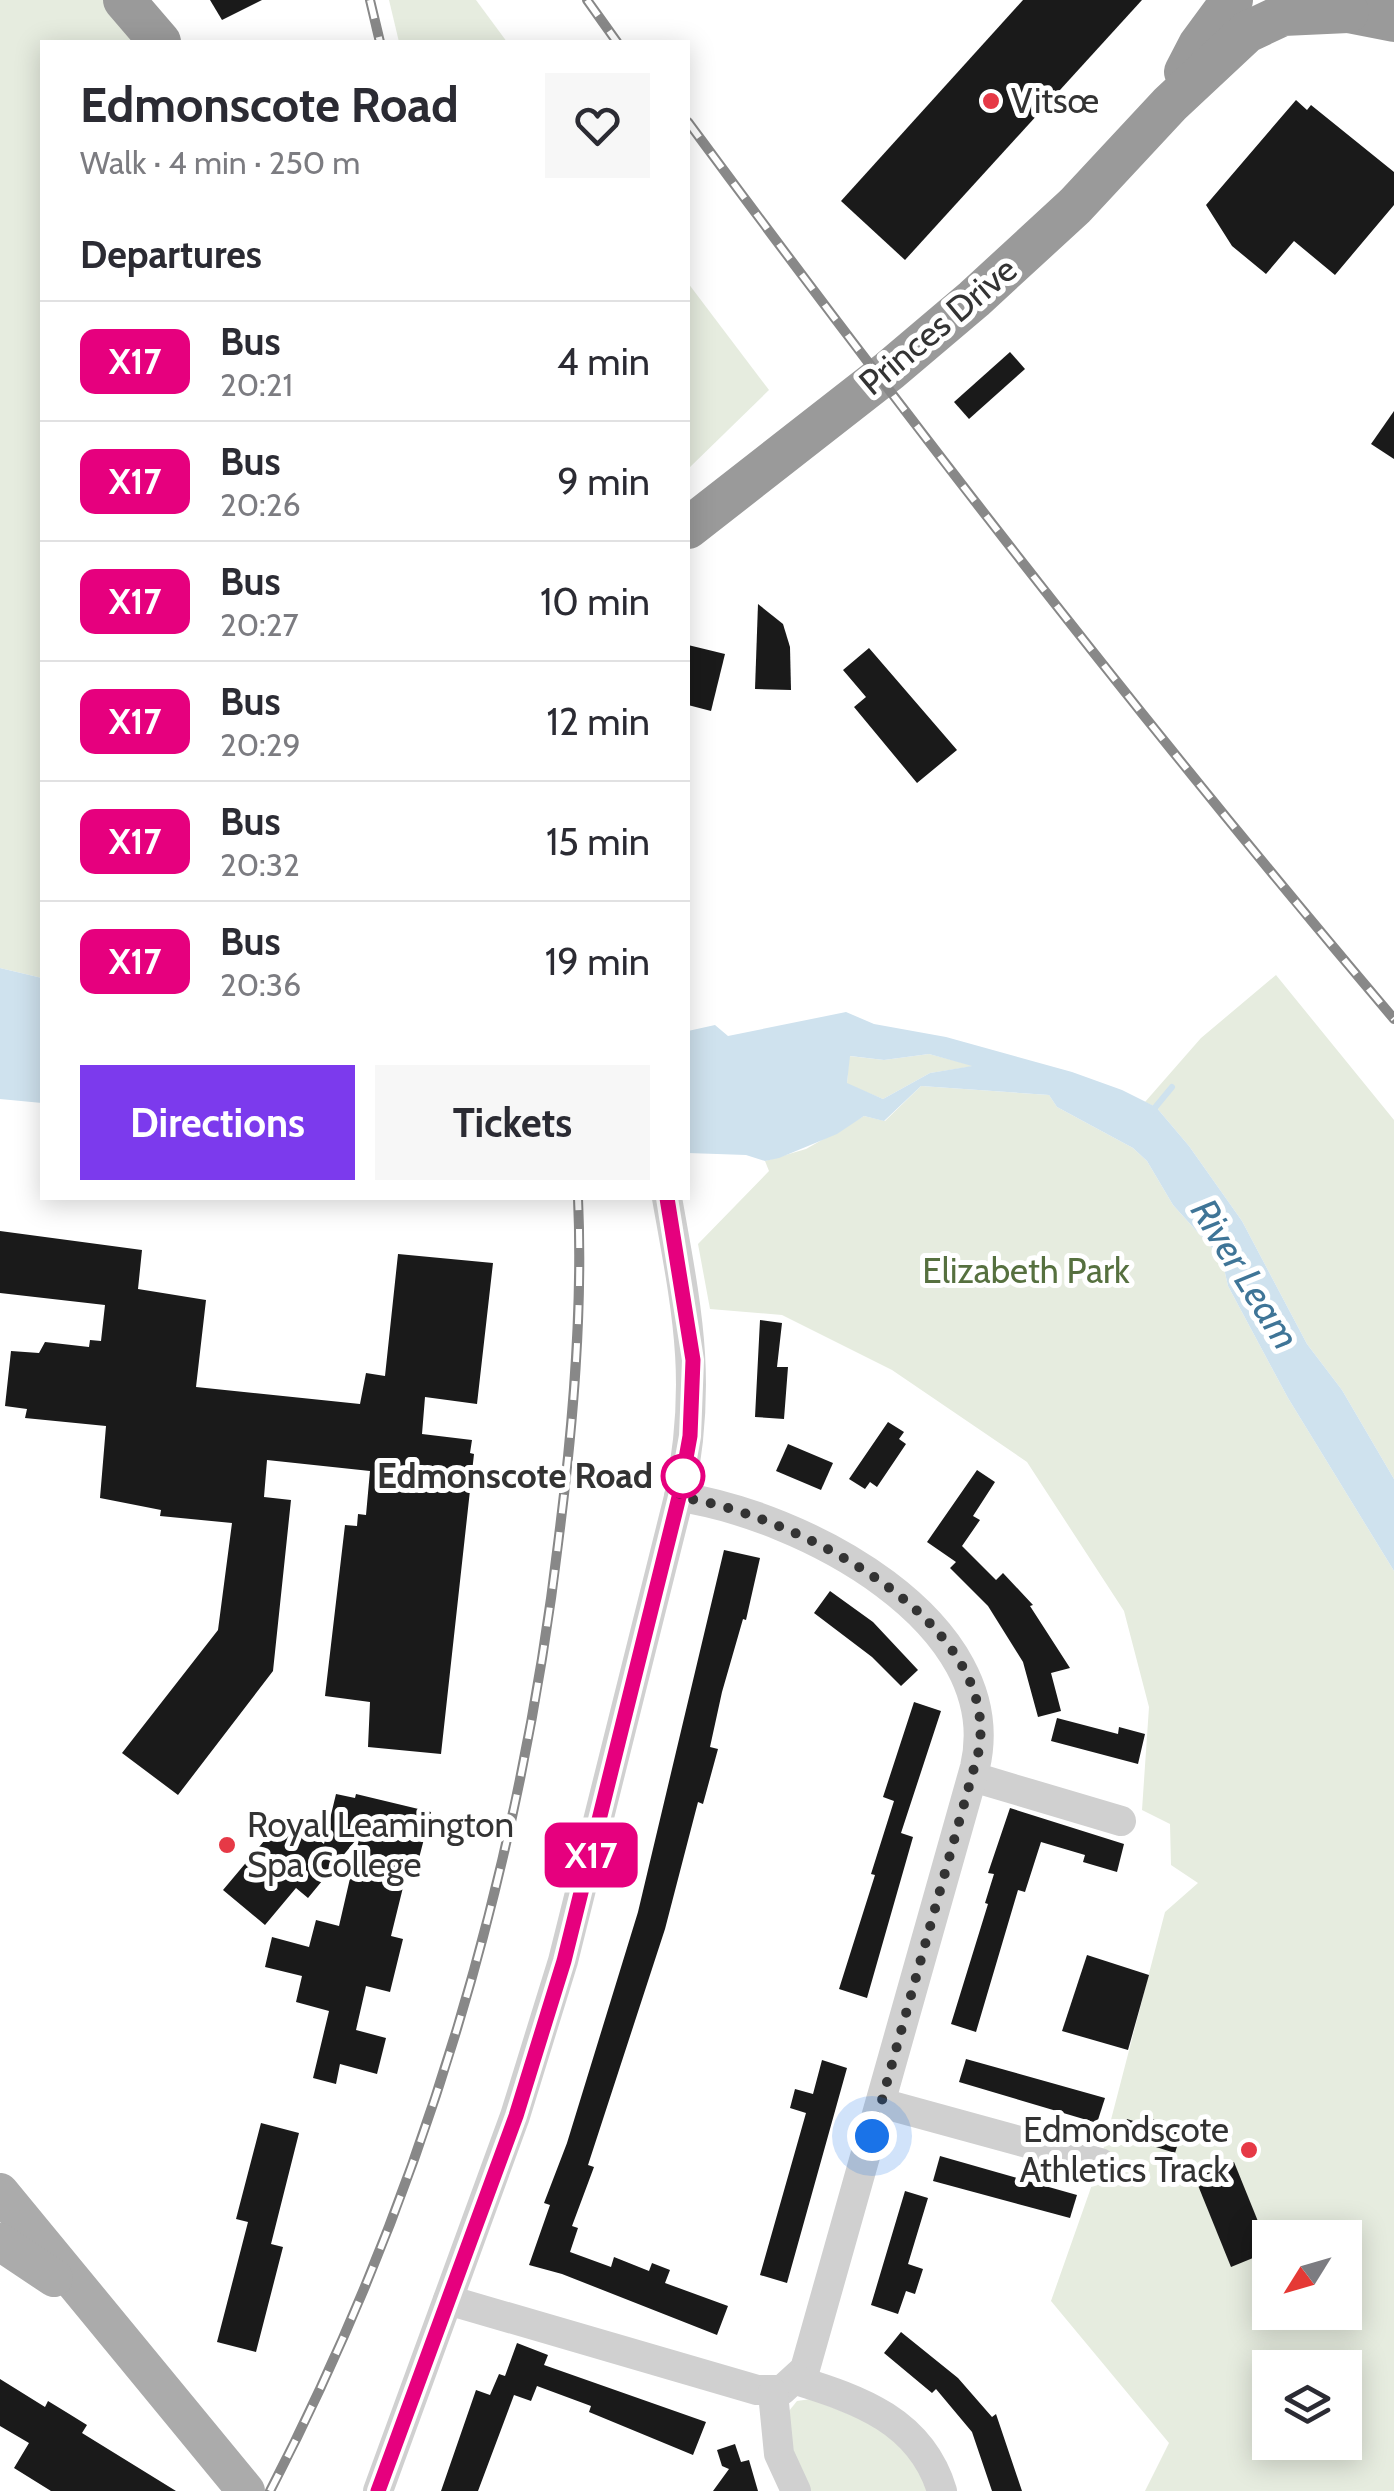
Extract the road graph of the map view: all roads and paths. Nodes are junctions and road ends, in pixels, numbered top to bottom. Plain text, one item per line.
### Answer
1 (124, 0) edge
2 (1232, 0) edge
3 (1371, 16) edge
4 (158, 40) edge
5 (1170, 104) junction
6 (690, 526) edge
7 (667, 1200) edge
8 (679, 1497) junction
9 (973, 1776) junction
10 (1121, 1821) dead end
11 (882, 2103) junction
12 (1100, 2162) dead end
13 (0, 2192) edge
14 (0, 2242) edge
15 (448, 2300) junction
16 (99, 2314) junction
17 (784, 2386) junction
18 (246, 2491) edge
19 (378, 2491) edge
20 (796, 2491) edge
21 (942, 2491) edge

1 - 4 highway
2 - 5 highway, Princes Drive
3 - 5 highway, Princes Drive
5 - 6 highway, Princes Drive
7 - 8 street
8 - 9 street
8 - 15 street
9 - 10 street
9 - 11 street
11 - 12 street
11 - 17 street
13 - 16 main road
14 - 16 main road
15 - 17 street
15 - 19 street
16 - 18 main road
17 - 20 street
17 - 21 street

